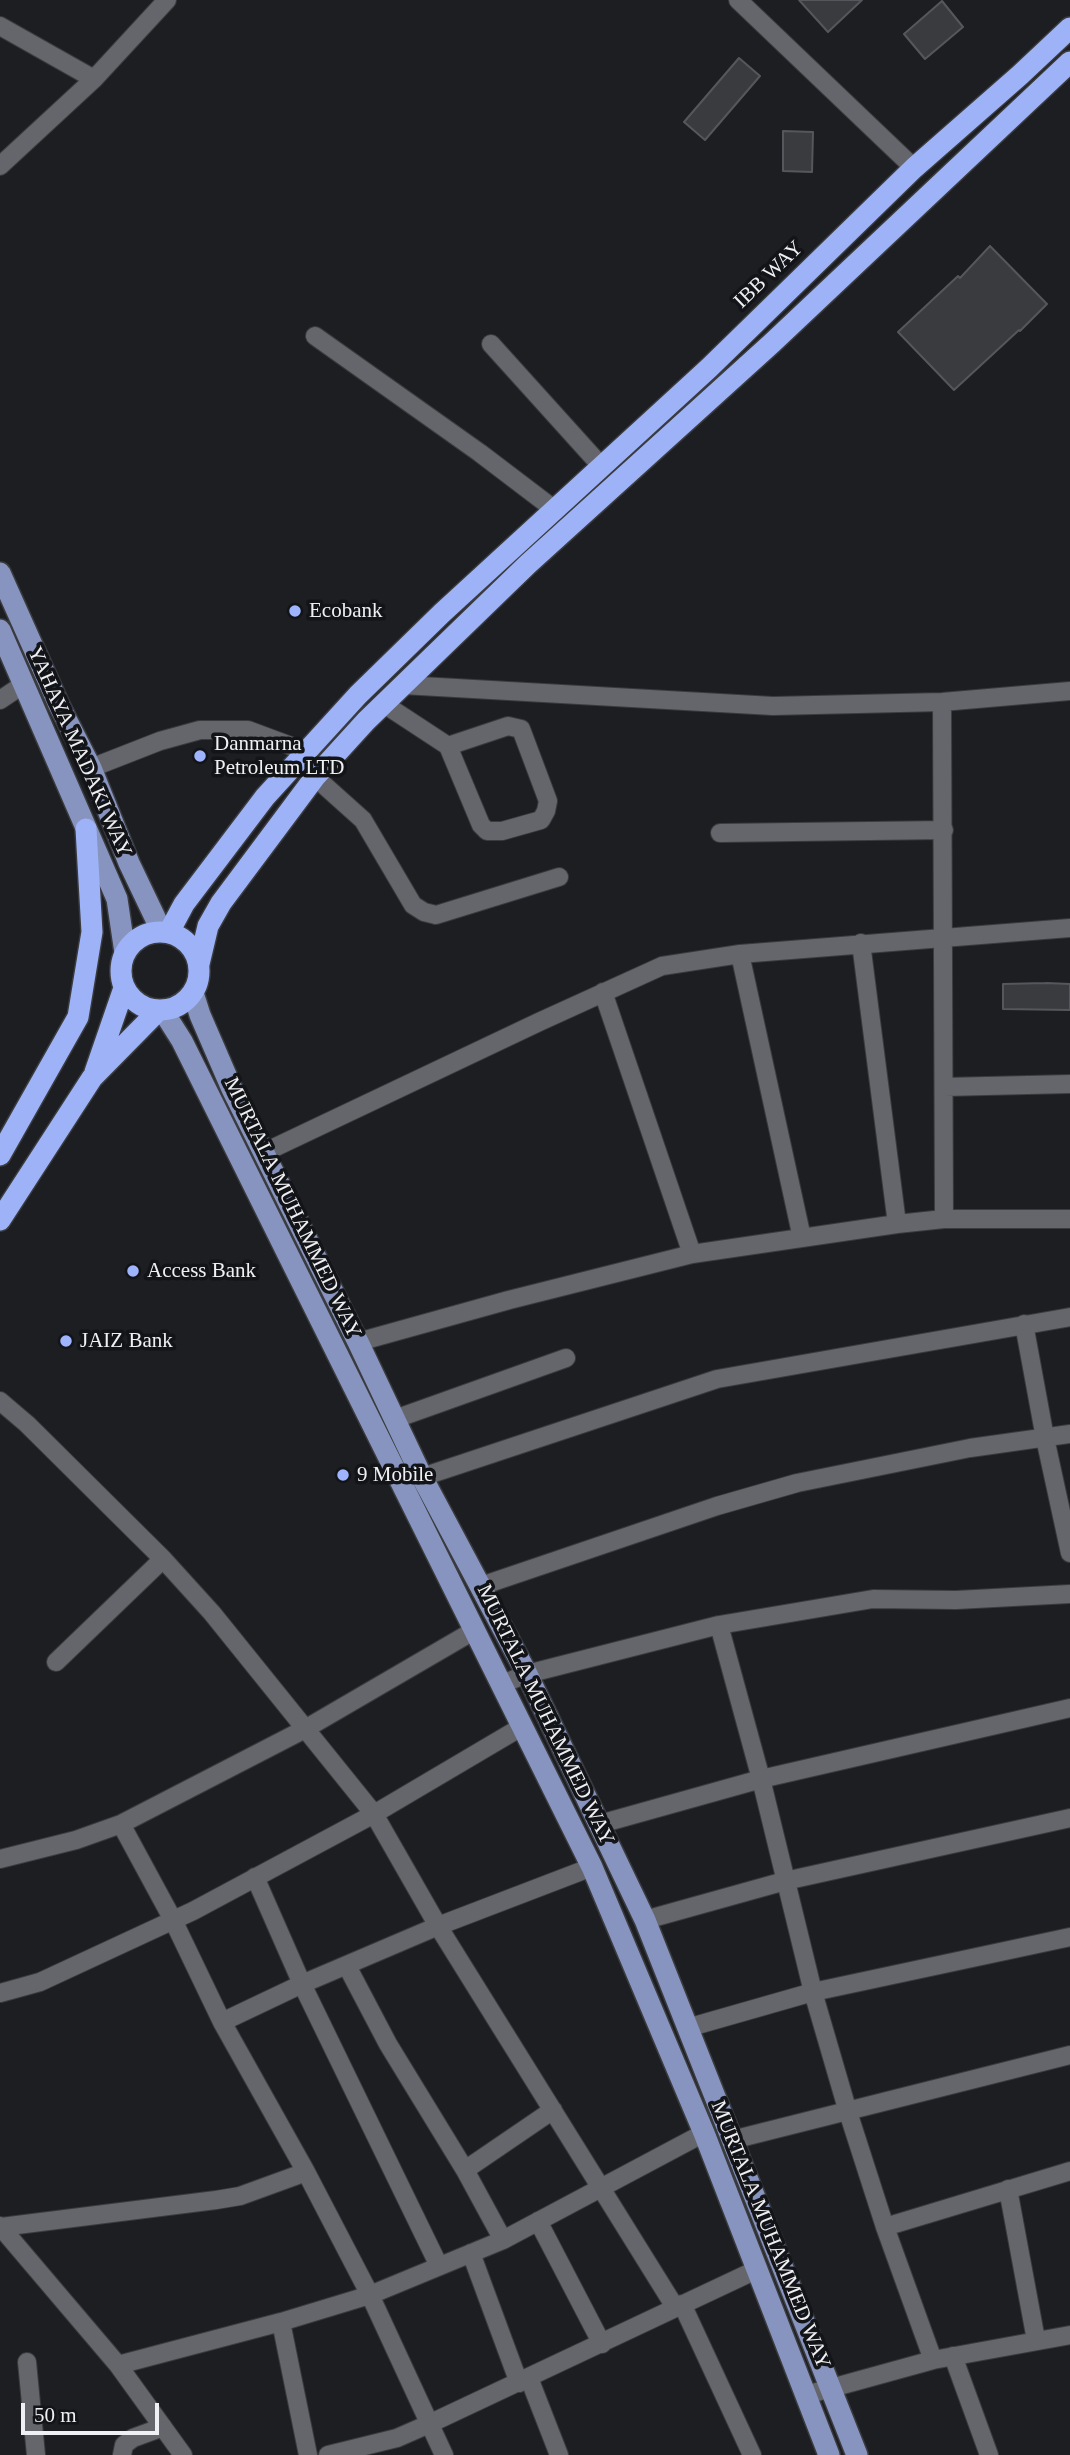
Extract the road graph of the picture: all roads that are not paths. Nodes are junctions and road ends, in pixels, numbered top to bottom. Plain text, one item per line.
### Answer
1 (167, 0) edge
2 (738, 0) edge
3 (0, 26) edge
4 (1070, 28) edge
5 (1070, 62) edge
6 (1020, 75) junction
7 (94, 79) junction
8 (1035, 94) junction
9 (0, 166) edge
10 (914, 168) junction
11 (315, 336) dead end
12 (491, 344) dead end
13 (602, 467) junction
14 (555, 510) junction
15 (0, 573) edge
16 (0, 630) edge
17 (24, 684) junction
18 (403, 685) junction
19 (1070, 691) edge
20 (0, 700) edge
21 (942, 702) junction
22 (384, 704) junction
23 (448, 746) junction
24 (307, 752) junction
25 (91, 768) junction
26 (314, 777) junction
27 (86, 829) junction
28 (944, 830) junction
29 (720, 833) dead end
30 (559, 877) dead end
31 (1070, 928) edge
32 (165, 931) junction
33 (943, 937) junction
34 (861, 943) junction
35 (125, 953) junction
36 (740, 954) junction
37 (199, 964) junction
38 (124, 988) junction
39 (604, 992) junction
40 (193, 993) junction
41 (161, 1011) junction
42 (92, 1078) junction
43 (1070, 1084) edge
44 (944, 1087) junction
45 (263, 1153) junction
46 (0, 1155) edge
47 (944, 1219) junction
48 (1070, 1219) edge
49 (0, 1220) edge
50 (897, 1224) junction
51 (802, 1238) junction
52 (692, 1254) junction
53 (1070, 1317) edge
54 (1024, 1324) junction
55 (358, 1342) junction
56 (566, 1358) dead end
57 (0, 1401) edge
58 (395, 1419) junction
59 (1070, 1434) edge
60 (1045, 1438) junction
61 (422, 1477) junction
62 (1070, 1553) edge
63 (163, 1559) junction
64 (481, 1586) junction
65 (1070, 1594) edge
66 (719, 1625) junction
67 (475, 1630) junction
68 (56, 1662) dead end
69 (527, 1674) junction
70 (502, 1684) junction
71 (1070, 1707) edge
72 (523, 1726) junction
73 (305, 1730) junction
74 (761, 1779) junction
75 (374, 1814) junction
76 (1070, 1818) edge
77 (121, 1824) junction
78 (600, 1824) junction
79 (0, 1859) edge
80 (592, 1867) junction
81 (255, 1877) junction
82 (785, 1881) junction
83 (173, 1920) junction
84 (645, 1920) junction
85 (438, 1926) junction
86 (1070, 1937) edge
87 (347, 1966) junction
88 (302, 1984) junction
89 (813, 1992) junction
90 (0, 1993) edge
91 (222, 2022) junction
92 (687, 2028) junction
93 (1070, 2055) edge
94 (553, 2110) junction
95 (848, 2112) junction
96 (704, 2133) junction
97 (732, 2140) junction
98 (465, 2170) junction
99 (1070, 2171) edge
100 (306, 2172) junction
101 (601, 2188) junction
102 (1008, 2189) junction
103 (538, 2221) junction
104 (1, 2226) edge
105 (885, 2227) junction
106 (503, 2239) junction
107 (471, 2253) junction
108 (439, 2266) junction
109 (758, 2269) junction
110 (370, 2295) junction
111 (678, 2305) junction
112 (281, 2322) junction
113 (1070, 2335) edge
114 (1036, 2340) junction
115 (602, 2344) junction
116 (953, 2356) junction
117 (933, 2360) junction
118 (27, 2362) dead end
119 (118, 2365) junction
120 (524, 2380) junction
121 (831, 2387) junction
122 (806, 2395) junction
123 (429, 2424) junction
124 (163, 2427) junction
125 (825, 2454) edge
126 (36, 2455) edge
127 (121, 2455) edge
128 (183, 2455) edge
129 (309, 2455) edge
130 (328, 2455) edge
131 (444, 2455) edge
132 (559, 2455) edge
133 (752, 2455) edge
134 (857, 2455) edge
135 (989, 2455) edge

1 - 7 street
2 - 10 street
3 - 7 street
4 - 6 highway, IBB WAY
5 - 8 highway
6 - 8 highway
6 - 10 highway, IBB WAY
7 - 9 street
8 - 18 highway
10 - 13 highway, IBB WAY
11 - 14 street
12 - 13 street
13 - 14 highway, IBB WAY
14 - 24 highway, IBB WAY
15 - 25 main road, YAHAYA MADAKI WAY
16 - 17 main road, YAHAYA MADAKI WAY
17 - 20 street
17 - 27 main road, YAHAYA MADAKI WAY
18 - 21 street
18 - 22 highway
19 - 21 street
21 - 28 street
22 - 23 street
22 - 26 highway
23 - 23 street
24 - 25 street
24 - 32 highway, IBB WAY
25 - 32 main road, YAHAYA MADAKI WAY
26 - 30 street
26 - 37 highway
27 - 35 main road, YAHAYA MADAKI WAY
27 - 46 highway
28 - 29 street
28 - 33 street
31 - 33 street
32 - 35 highway
32 - 37 highway
33 - 34 street
33 - 44 street
34 - 36 street
34 - 50 street
35 - 38 highway
36 - 39 street
36 - 51 street
37 - 40 highway
38 - 41 highway
38 - 42 highway
39 - 45 street
39 - 52 street
40 - 41 highway
40 - 45 main road, MURTALA MUHAMMED WAY
41 - 42 highway
41 - 67 main road, MURTALA MUHAMMED WAY
42 - 49 highway
43 - 44 street
44 - 47 street
45 - 55 main road, MURTALA MUHAMMED WAY
47 - 48 street
47 - 50 street
50 - 51 street
51 - 52 street
52 - 55 street
53 - 54 street
54 - 60 street
54 - 61 street
55 - 58 main road, MURTALA MUHAMMED WAY
56 - 58 street
57 - 63 street
58 - 61 main road, MURTALA MUHAMMED WAY
59 - 60 street
60 - 62 street
60 - 64 street
61 - 64 main road, MURTALA MUHAMMED WAY
63 - 68 street
63 - 73 street
64 - 69 main road, MURTALA MUHAMMED WAY
65 - 66 street
66 - 69 street
66 - 74 street
67 - 70 main road, MURTALA MUHAMMED WAY
67 - 73 street
69 - 70 street
69 - 78 main road, MURTALA MUHAMMED WAY
70 - 72 main road, MURTALA MUHAMMED WAY
71 - 74 street
72 - 75 street
72 - 80 main road, MURTALA MUHAMMED WAY
73 - 75 street
73 - 77 street
74 - 78 street
74 - 82 street
75 - 81 street
75 - 85 street
76 - 82 street
77 - 79 street
77 - 83 street
78 - 84 main road, MURTALA MUHAMMED WAY
80 - 85 street
80 - 96 main road, MURTALA MUHAMMED WAY
81 - 83 street
81 - 88 street
82 - 84 street
82 - 89 street
83 - 90 street
83 - 91 street
84 - 92 main road, MURTALA MUHAMMED WAY
85 - 87 street
85 - 94 street
86 - 89 street
87 - 88 street
87 - 98 street
88 - 91 street
88 - 108 street
89 - 92 street
89 - 95 street
91 - 100 street
92 - 97 main road, MURTALA MUHAMMED WAY
93 - 95 street
94 - 98 street
94 - 101 street
95 - 97 street
95 - 105 street
96 - 101 street
96 - 109 main road, MURTALA MUHAMMED WAY
97 - 121 main road, MURTALA MUHAMMED WAY
98 - 106 street
99 - 102 street
100 - 104 street
100 - 110 street
101 - 103 street
101 - 111 street
102 - 105 street
102 - 114 street
103 - 106 street
103 - 115 street
104 - 119 street
105 - 117 street
106 - 107 street
107 - 108 street
107 - 120 street
108 - 110 street
109 - 111 street
109 - 122 main road, MURTALA MUHAMMED WAY
110 - 112 street
110 - 123 street
111 - 115 street
111 - 133 street
112 - 119 street
112 - 129 street
113 - 114 street
114 - 116 street
115 - 120 street
116 - 117 street
116 - 135 street
117 - 121 street
118 - 126 street
119 - 124 street
120 - 123 street
120 - 132 street
121 - 122 street
121 - 134 main road, MURTALA MUHAMMED WAY
122 - 125 main road, MURTALA MUHAMMED WAY
123 - 130 street
123 - 131 street
124 - 127 street
124 - 128 street

